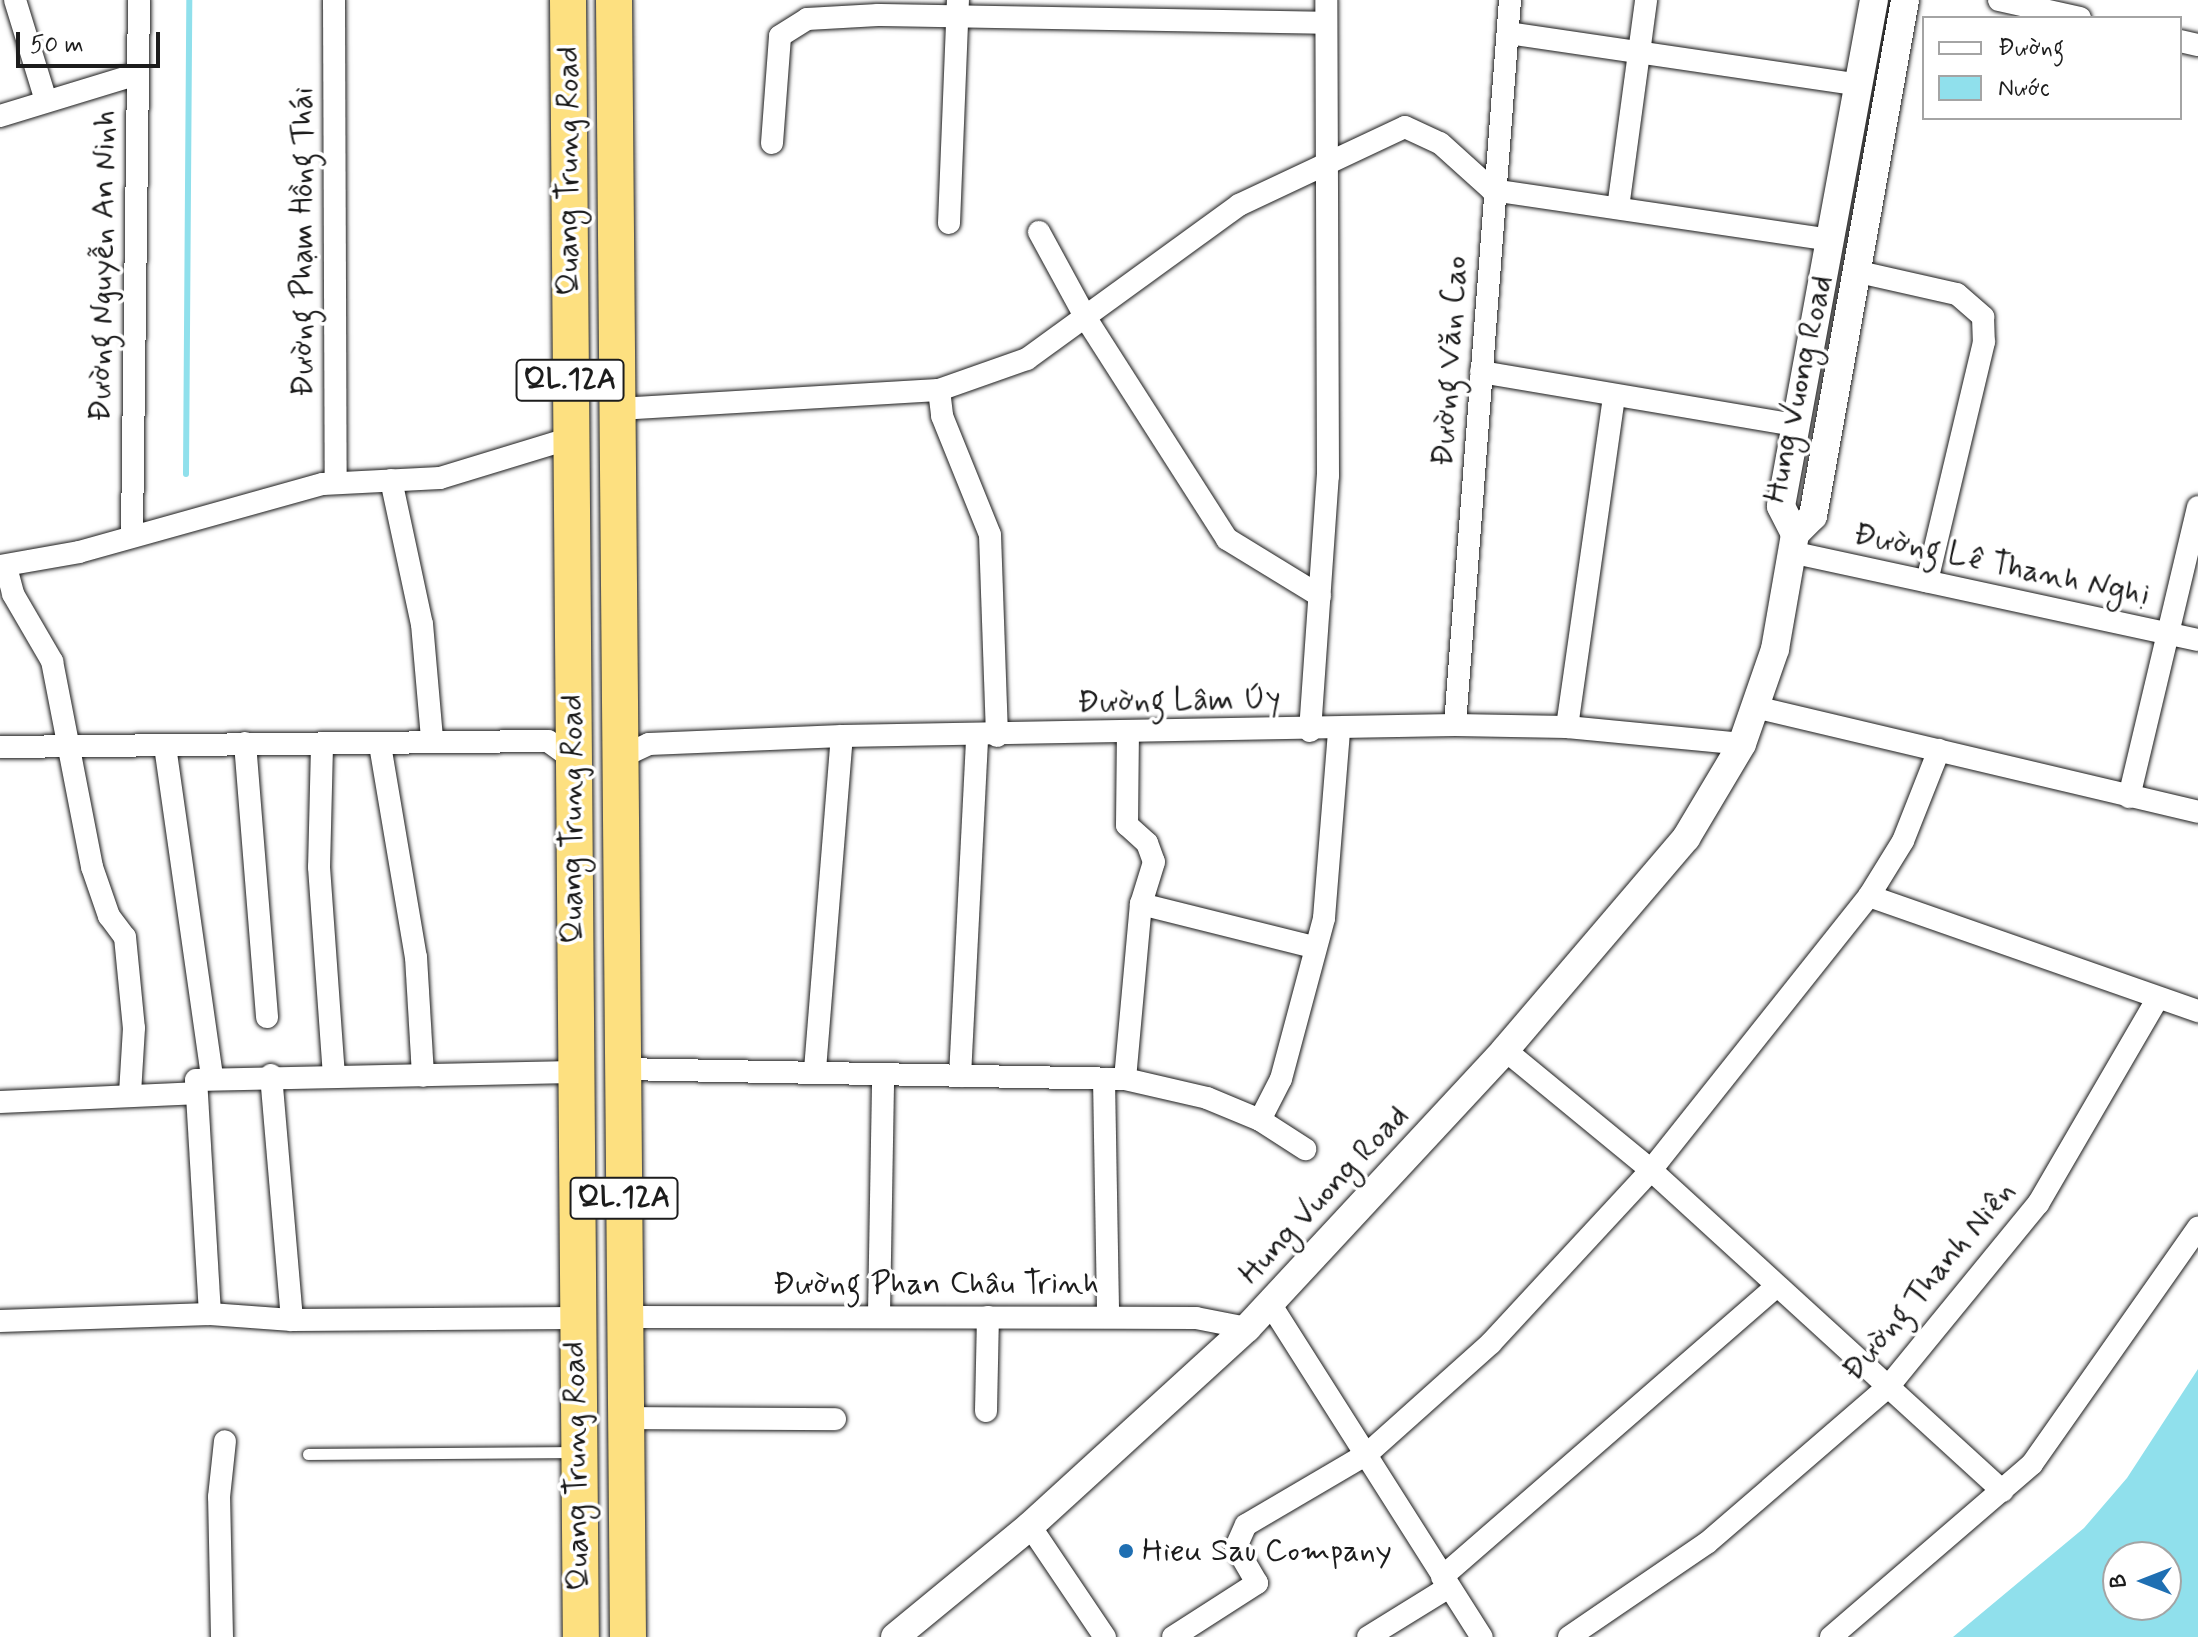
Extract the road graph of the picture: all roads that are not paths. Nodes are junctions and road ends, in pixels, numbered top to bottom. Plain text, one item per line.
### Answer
1 (15, 0) edge
2 (139, 0) edge
3 (334, 0) edge
4 (568, 0) edge
5 (614, 0) edge
6 (1326, 0) edge
7 (1510, 0) edge
8 (1646, 0) edge
9 (1874, 0) edge
10 (1905, 0) edge
11 (1999, 0) edge
12 (958, 8) edge
13 (2071, 16) edge
14 (1326, 23) junction
15 (1508, 33) junction
16 (1639, 52) junction
17 (137, 74) junction
18 (1859, 85) junction
19 (46, 101) junction
20 (0, 116) edge
21 (772, 143) dead end
22 (1326, 162) junction
23 (1492, 190) junction
24 (1618, 208) junction
25 (949, 223) dead end
26 (1039, 232) dead end
27 (1831, 240) junction
28 (1861, 259) junction
29 (1087, 320) junction
30 (1481, 372) junction
31 (939, 390) junction
32 (1614, 395) junction
33 (617, 409) junction
34 (1794, 425) junction
35 (571, 438) junction
36 (391, 480) junction
37 (336, 483) junction
38 (2198, 507) edge
39 (132, 532) junction
40 (1793, 543) junction
41 (3, 566) edge
42 (1927, 581) junction
43 (1320, 596) junction
44 (2167, 633) junction
45 (2198, 640) edge
46 (1755, 707) junction
47 (1455, 725) junction
48 (1567, 727) junction
49 (1339, 730) junction
50 (1310, 731) junction
51 (1128, 733) junction
52 (842, 736) junction
53 (987, 737) junction
54 (432, 739) junction
55 (245, 743) junction
56 (1742, 744) junction
57 (380, 745) junction
58 (165, 746) junction
59 (322, 746) junction
60 (0, 747) edge
61 (70, 747) junction
62 (1939, 750) junction
63 (619, 758) junction
64 (573, 759) junction
65 (2129, 797) junction
66 (2198, 812) edge
67 (1869, 896) junction
68 (1141, 904) junction
69 (1314, 947) junction
70 (2158, 998) junction
71 (2198, 1011) edge
72 (267, 1017) dead end
73 (1505, 1050) junction
74 (622, 1069) junction
75 (815, 1070) junction
76 (574, 1072) junction
77 (271, 1075) junction
78 (334, 1075) junction
79 (883, 1075) junction
80 (423, 1076) junction
81 (960, 1076) junction
82 (212, 1077) junction
83 (1114, 1079) junction
84 (130, 1093) junction
85 (195, 1093) junction
86 (0, 1102) edge
87 (1260, 1120) junction
88 (1305, 1149) dead end
89 (1651, 1170) junction
90 (2198, 1228) edge
91 (1775, 1288) junction
92 (1269, 1302) junction
93 (210, 1314) junction
94 (879, 1314) junction
95 (625, 1317) junction
96 (988, 1317) junction
97 (1108, 1317) junction
98 (574, 1318) junction
99 (292, 1320) junction
100 (0, 1321) edge
101 (1247, 1328) junction
102 (1888, 1387) junction
103 (986, 1411) dead end
104 (626, 1418) junction
105 (835, 1419) dead end
106 (225, 1441) dead end
107 (577, 1452) junction
108 (308, 1454) dead end
109 (1367, 1454) junction
110 (2002, 1491) junction
111 (1030, 1526) junction
112 (1445, 1582) junction
113 (222, 1637) edge
114 (581, 1637) edge
115 (628, 1637) edge
116 (895, 1637) edge
117 (1105, 1637) edge
118 (1173, 1637) edge
119 (1368, 1637) edge
120 (1482, 1637) edge
121 (1569, 1637) edge
122 (1831, 1637) edge

1 - 19 street
2 - 17 street, Đường Nguyễn An Ninh
3 - 37 street, Đường Phạm Hồng Thái
4 - 35 highway, Quang Trung Road / QL.12A
5 - 33 highway, Quang Trung Road / QL.12A
6 - 14 street
7 - 15 street, Đường Văn Cao
8 - 16 street
9 - 18 street, Hung Vuong Road
10 - 28 street, Hung Vuong Road
11 - 13 street
12 - 14 street
12 - 21 street
12 - 25 street
14 - 22 street
15 - 16 street
15 - 23 street, Đường Văn Cao
16 - 18 street
16 - 24 street
17 - 19 street
17 - 39 street, Đường Nguyễn An Ninh
18 - 27 street, Hung Vuong Road
19 - 20 street
22 - 23 street
22 - 29 street
22 - 43 street
23 - 24 street
23 - 30 street, Đường Văn Cao
24 - 27 street
26 - 29 street
27 - 28 street
27 - 34 street, Hung Vuong Road
28 - 40 street, Hung Vuong Road
28 - 42 street
29 - 31 street
29 - 43 street
30 - 32 street
30 - 47 street, Đường Văn Cao
31 - 33 street
31 - 53 street
32 - 34 street
32 - 48 street
33 - 63 highway, Quang Trung Road / QL.12A
34 - 40 street, Hung Vuong Road
35 - 36 street
35 - 64 highway, Quang Trung Road / QL.12A
36 - 37 street
36 - 54 street
37 - 39 street
38 - 44 street
39 - 41 street
40 - 42 street, Đường Lê Thanh Nghị
40 - 46 street, Hung Vuong Road
41 - 61 street
42 - 44 street, Đường Lê Thanh Nghị
43 - 50 street
44 - 45 street, Đường Lê Thanh Nghị
44 - 65 street
46 - 56 street, Hung Vuong Road
46 - 62 street
47 - 48 street, Đường Lâm Úy
47 - 49 street, Đường Lâm Úy
48 - 56 street, Đường Lâm Úy
49 - 50 street, Đường Lâm Úy
49 - 69 street
50 - 51 street, Đường Lâm Úy
51 - 53 street, Đường Lâm Úy
51 - 68 street
52 - 53 street, Đường Lâm Úy
52 - 63 street, Đường Lâm Úy
52 - 75 street
53 - 81 street
54 - 57 street
54 - 64 street
55 - 58 street
55 - 59 street
55 - 72 street
56 - 73 street, Hung Vuong Road
57 - 59 street
57 - 80 street
58 - 61 street
58 - 82 street
59 - 78 street
60 - 61 street
61 - 84 street
62 - 65 street
62 - 67 street
63 - 64 highway
63 - 74 highway, Quang Trung Road / QL.12A
64 - 76 highway, Quang Trung Road / QL.12A
65 - 66 street
67 - 70 street
67 - 89 street
68 - 69 street
68 - 83 street
69 - 87 street
70 - 71 street
70 - 102 street, Đường Thanh Niên
73 - 89 street
73 - 92 street, Hung Vuong Road
74 - 75 street
74 - 95 highway, Quang Trung Road / QL.12A
75 - 79 street
76 - 80 street
76 - 98 highway, Quang Trung Road / QL.12A
77 - 78 street
77 - 82 street
77 - 99 street
78 - 80 street
79 - 81 street
79 - 94 street
81 - 83 street
82 - 85 street
83 - 87 street
83 - 97 street
84 - 85 street
84 - 86 street
85 - 93 street
87 - 88 street
89 - 91 street
89 - 109 street
90 - 110 street
91 - 102 street
91 - 112 street
92 - 101 street, Hung Vuong Road
92 - 109 street
93 - 99 street
93 - 100 street
94 - 95 street, Đường Phan Châu Trinh
94 - 96 street, Đường Phan Châu Trinh
95 - 98 highway
95 - 104 highway, Quang Trung Road / QL.12A
96 - 97 street, Đường Phan Châu Trinh
96 - 103 street
97 - 101 street, Đường Phan Châu Trinh
98 - 99 street
98 - 107 highway, Quang Trung Road / QL.12A
101 - 111 street, Hung Vuong Road
102 - 110 street
102 - 121 street, Đường Thanh Niên
104 - 105 street
104 - 115 highway, Quang Trung Road / QL.12A
106 - 113 street
107 - 108 lane
107 - 114 highway, Quang Trung Road / QL.12A
109 - 112 street
109 - 118 street
110 - 122 street
111 - 116 street, Hung Vuong Road
111 - 117 street
112 - 119 street
112 - 120 street

